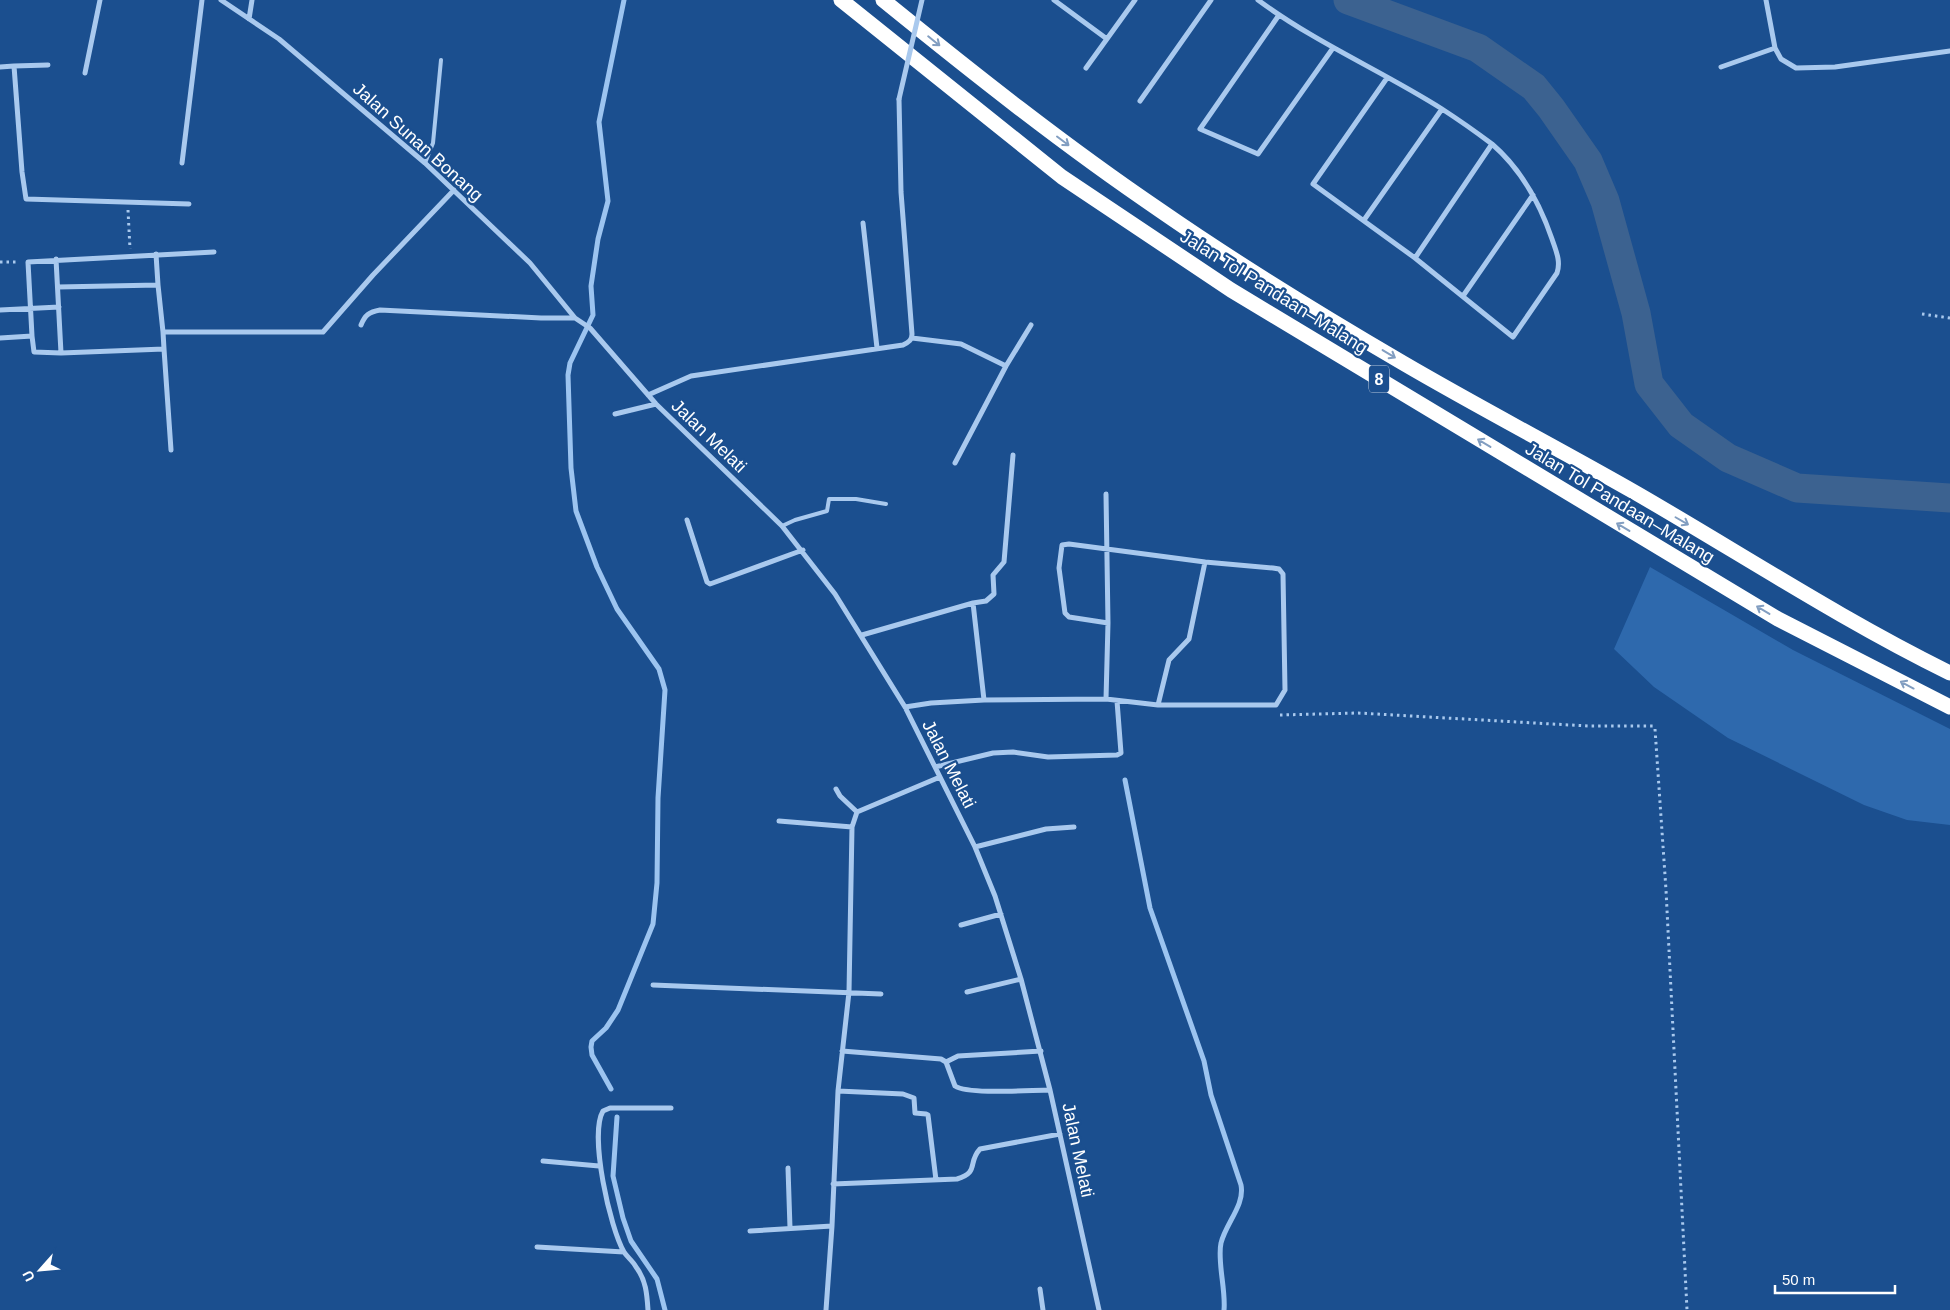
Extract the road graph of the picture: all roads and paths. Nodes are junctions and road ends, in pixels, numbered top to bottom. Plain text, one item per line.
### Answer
1 (100, 0) edge
2 (202, 0) edge
3 (221, 0) edge
4 (252, 0) edge
5 (841, 0) edge
6 (882, 0) edge
7 (922, 0) edge
8 (1054, 0) edge
9 (1135, 0) edge
10 (1212, 0) edge
11 (1258, 0) edge
12 (1766, 0) edge
13 (1279, 15) junction
14 (249, 19) junction
15 (1108, 39) junction
16 (1333, 48) junction
17 (1775, 48) junction
18 (1950, 51) edge
19 (441, 60) dead end
20 (48, 65) dead end
21 (14, 66) junction
22 (0, 67) edge
23 (1721, 67) dead end
24 (1086, 68) dead end
25 (86, 73) dead end
26 (1387, 78) junction
27 (1140, 101) dead end
28 (1442, 109) junction
29 (1492, 144) junction
30 (182, 163) dead end
31 (425, 163) junction
32 (454, 190) junction
33 (1533, 195) junction
34 (127, 202) junction
35 (189, 204) dead end
36 (1364, 220) junction
37 (863, 223) dead end
38 (214, 252) dead end
39 (156, 254) junction
40 (131, 255) junction
41 (1415, 258) junction
42 (56, 260) junction
43 (0, 262) edge
44 (28, 262) junction
45 (158, 285) junction
46 (58, 288) junction
47 (1463, 296) junction
48 (59, 307) junction
49 (30, 308) junction
50 (0, 310) edge
51 (1922, 314) dead end
52 (575, 318) junction
53 (1950, 318) edge
54 (582, 322) joint
55 (361, 324) dead end
56 (1031, 325) dead end
57 (163, 332) junction
58 (32, 336) junction
59 (0, 338) edge
60 (912, 338) junction
61 (877, 348) junction
62 (164, 349) junction
63 (61, 353) junction
64 (1006, 366) junction
65 (648, 395) junction
66 (656, 404) junction
67 (615, 414) dead end
68 (171, 450) dead end
69 (1013, 455) dead end
70 (955, 463) dead end
71 (1106, 494) dead end
72 (886, 504) dead end
73 (686, 520) dead end
74 (785, 524) junction
75 (1106, 549) junction
76 (802, 550) junction
77 (1205, 562) junction
78 (973, 603) junction
79 (1108, 623) junction
80 (862, 635) junction
81 (1950, 673) edge
82 (1280, 699) junction
83 (984, 700) junction
84 (1106, 700) junction
85 (1117, 705) junction
86 (1158, 705) junction
87 (905, 707) junction
88 (1950, 707) edge
89 (935, 767) junction
90 (940, 777) junction
91 (836, 789) dead end
92 (857, 812) junction
93 (779, 822) dead end
94 (852, 827) junction
95 (1074, 827) dead end
96 (975, 847) junction
97 (1001, 914) junction
98 (961, 925) dead end
99 (1020, 979) junction
100 (653, 985) dead end
101 (849, 992) junction
102 (967, 992) dead end
103 (881, 994) dead end
104 (842, 1051) junction
105 (1041, 1051) junction
106 (946, 1062) junction
107 (1050, 1090) junction
108 (838, 1092) junction
109 (671, 1108) dead end
110 (1060, 1134) junction
111 (543, 1161) dead end
112 (599, 1166) junction
113 (788, 1168) dead end
114 (936, 1180) junction
115 (833, 1184) junction
116 (832, 1226) junction
117 (790, 1228) junction
118 (750, 1231) dead end
119 (537, 1247) dead end
120 (624, 1252) junction
121 (1040, 1289) dead end
122 (648, 1310) edge
123 (826, 1310) edge
124 (1043, 1310) edge
125 (1099, 1310) edge
126 (1686, 1310) edge

1 - 25 street
2 - 30 street
3 - 14 street, Jalan Sunan Bonang
4 - 14 street
88 -> 5 highway, Jalan Tol Pandaan–Malang / 8
6 -> 81 highway, Jalan Tol Pandaan–Malang / 8
7 - 60 street, bridge
8 - 15 street
9 - 15 street
10 - 27 street
11 - 13 street
12 - 17 street
13 - 16 street
13 - 16 street
14 - 31 street, Jalan Sunan Bonang
15 - 24 street
16 - 26 street
17 - 18 street
17 - 23 street
19 - 31 lane
20 - 21 street
21 - 22 street
21 - 34 street
26 - 28 street
26 - 36 street
28 - 29 street
28 - 36 street
29 - 33 street
29 - 41 street
31 - 32 street, Jalan Sunan Bonang
32 - 52 street, Jalan Sunan Bonang
32 - 57 street
33 - 47 street
33 - 47 street
34 - 35 street
34 - 40 path
36 - 41 street
37 - 61 street
38 - 39 street
39 - 40 street
39 - 45 street
40 - 42 street
41 - 47 street
42 - 44 street
42 - 46 street
43 - 44 path
44 - 49 street
45 - 46 street
45 - 57 street
46 - 48 street
48 - 49 street
48 - 63 street
49 - 50 street
49 - 58 street
51 - 53 path
52 - 54 street, Jalan Sunan Bonang
52 - 55 street
54 - 65 street, Jalan Melati
56 - 64 street
57 - 62 street
58 - 59 street
58 - 63 street
60 - 61 street
60 - 64 street
61 - 65 street
62 - 63 street
62 - 68 street
64 - 70 street
65 - 66 street, Jalan Melati
66 - 67 street
66 - 74 street, Jalan Melati
69 - 78 street
71 - 75 street
72 - 74 lane
73 - 76 street
74 - 76 street, Jalan Melati
75 - 77 street
75 - 79 street
75 - 79 street
76 - 80 street, Jalan Melati
77 - 82 street
77 - 86 street
78 - 80 street
78 - 83 street
79 - 84 street
80 - 87 street, Jalan Melati
82 - 86 street
82 - 126 path
83 - 84 street
83 - 87 street
84 - 85 street
85 - 86 street
85 - 89 street
87 - 89 street, Jalan Melati
89 - 90 street, Jalan Melati
90 - 92 street
90 - 96 street, Jalan Melati
91 - 92 street
92 - 94 street
93 - 94 street
94 - 101 street
95 - 96 street
96 - 97 street, Jalan Melati
97 - 98 street
97 - 99 street, Jalan Melati
99 - 102 street
99 - 105 street, Jalan Melati
100 - 101 street
101 - 103 street
101 - 104 street
104 - 106 street
104 - 108 street
105 - 106 street
105 - 107 street, Jalan Melati
106 - 107 street
107 - 110 street, Jalan Melati
108 - 114 street
108 - 115 street
109 - 112 street
110 - 114 street
110 - 125 street, Jalan Melati
111 - 112 street
112 - 120 street
113 - 117 street
114 - 115 street
115 - 116 street
116 - 117 street
116 - 123 street
117 - 118 street
119 - 120 street
120 - 122 street
121 - 124 street

